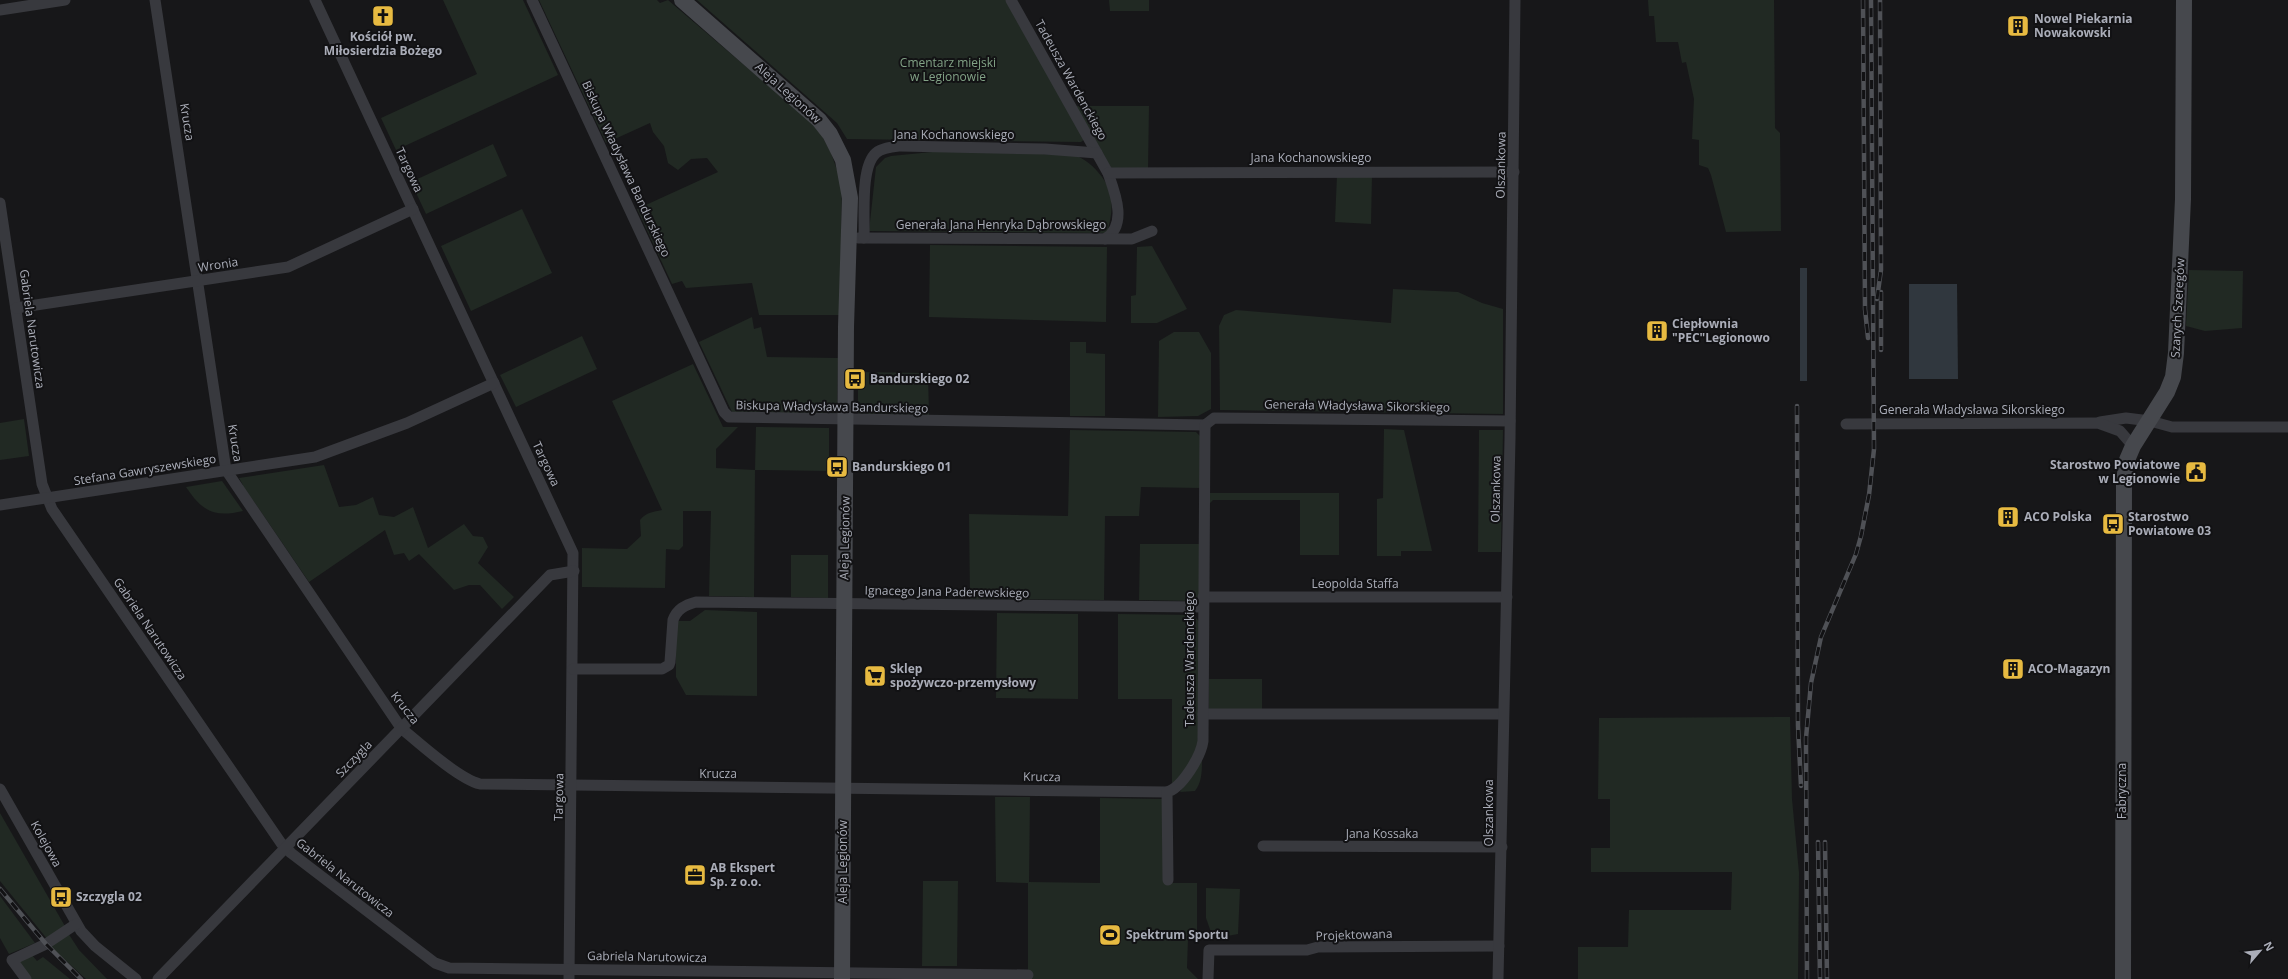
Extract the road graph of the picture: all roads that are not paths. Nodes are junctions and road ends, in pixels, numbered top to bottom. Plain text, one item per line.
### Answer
1 (66, 0) edge
2 (155, 0) edge
3 (315, 0) edge
4 (532, 0) edge
5 (682, 0) edge
6 (1011, 0) edge
7 (1515, 0) edge
8 (2184, 0) edge
9 (0, 10) edge
10 (1097, 153) junction
11 (1514, 172) junction
12 (1108, 173) junction
13 (0, 203) edge
14 (413, 209) junction
15 (1152, 231) dead end
16 (857, 238) junction
17 (1105, 239) junction
18 (198, 282) junction
19 (16, 308) junction
20 (494, 382) junction
21 (846, 421) junction
22 (2150, 421) junction
23 (1510, 422) junction
24 (2098, 423) junction
25 (1846, 424) dead end
26 (1205, 425) junction
27 (2288, 427) edge
28 (2133, 446) junction
29 (226, 470) junction
30 (46, 498) junction
31 (0, 505) edge
32 (574, 570) junction
33 (1507, 597) junction
34 (1203, 602) junction
35 (2124, 603) joint
36 (844, 604) junction
37 (573, 669) junction
38 (1203, 714) junction
39 (1503, 714) junction
40 (401, 728) junction
41 (572, 786) junction
42 (843, 787) junction
43 (0, 789) edge
44 (1167, 792) junction
45 (1263, 846) dead end
46 (1502, 847) junction
47 (285, 848) junction
48 (1168, 880) dead end
49 (76, 924) junction
50 (1499, 946) junction
51 (570, 974) edge
52 (842, 975) edge
53 (1028, 975) dead end
54 (26, 979) edge
55 (136, 979) edge
56 (158, 979) edge
57 (1208, 979) edge
58 (1498, 979) edge
59 (2123, 979) edge

1 - 9 street
2 - 18 street, Krucza
3 - 14 street, Targowa
4 - 21 street, Biskupa Władysława Bandurskiego
5 - 16 street, Aleja Legionów
6 - 10 street, Tadeusza Wardenckiego
7 - 11 street, Olszankowa
8 - 22 street, Szarych Szeregów
10 - 12 street, Tadeusza Wardenckiego
10 - 16 street, Jana Kochanowskiego
11 - 12 street, Jana Kochanowskiego
11 - 23 street, Olszankowa
12 - 17 street, Tadeusza Wardenckiego
13 - 19 street, Gabriela Narutowicza
14 - 18 street, Wronia
14 - 20 street, Targowa
15 - 17 street, Generała Jana Henryka Dąbrowskiego
16 - 17 street, Generała Jana Henryka Dąbrowskiego
16 - 21 street, Aleja Legionów
18 - 19 street, Wronia
18 - 29 street, Krucza
19 - 30 street, Gabriela Narutowicza
20 - 29 street, Stefana Gawryszewskiego
20 - 32 street, Targowa
21 - 26 street, Biskupa Władysława Bandurskiego
21 - 36 street, Aleja Legionów
22 - 24 street, Generała Władysława Sikorskiego
22 - 27 street, Generała Władysława Sikorskiego
22 - 28 street, Szarych Szeregów
23 - 26 street, Generała Władysława Sikorskiego
23 - 33 street, Olszankowa
24 - 25 street, Generała Władysława Sikorskiego
24 - 28 street, Generała Władysława Sikorskiego
26 - 34 street, Tadeusza Wardenckiego
28 - 35 street, Szarych Szeregów
29 - 30 street, Stefana Gawryszewskiego
29 - 40 street, Krucza
30 - 31 street, Stefana Gawryszewskiego
30 - 47 street, Gabriela Narutowicza
32 - 37 street, Targowa
32 - 40 street, Szczygla
33 - 34 street, Leopolda Staffa
33 - 39 street, Olszankowa
34 - 36 street, Ignacego Jana Paderewskiego
34 - 38 street, Tadeusza Wardenckiego
35 - 59 street, Fabryczna
36 - 37 street, Ignacego Jana Paderewskiego
36 - 42 street, Aleja Legionów
37 - 41 street, Targowa
38 - 39 street
38 - 44 street, Tadeusza Wardenckiego
39 - 46 street, Olszankowa
40 - 41 street, Krucza
40 - 47 street, Szczygla
41 - 42 street, Krucza
41 - 51 street, Targowa
42 - 44 street, Krucza
42 - 52 street, Aleja Legionów
43 - 49 street, Kolejowa
44 - 48 street
45 - 46 street, Jana Kossaka
46 - 50 street, Olszankowa
47 - 51 street, Gabriela Narutowicza
47 - 56 street, Szczygla
49 - 54 street
49 - 55 street, Kolejowa
50 - 57 street, Projektowana
50 - 58 street, Olszankowa
51 - 52 street, Gabriela Narutowicza
52 - 53 street, Gabriela Narutowicza

